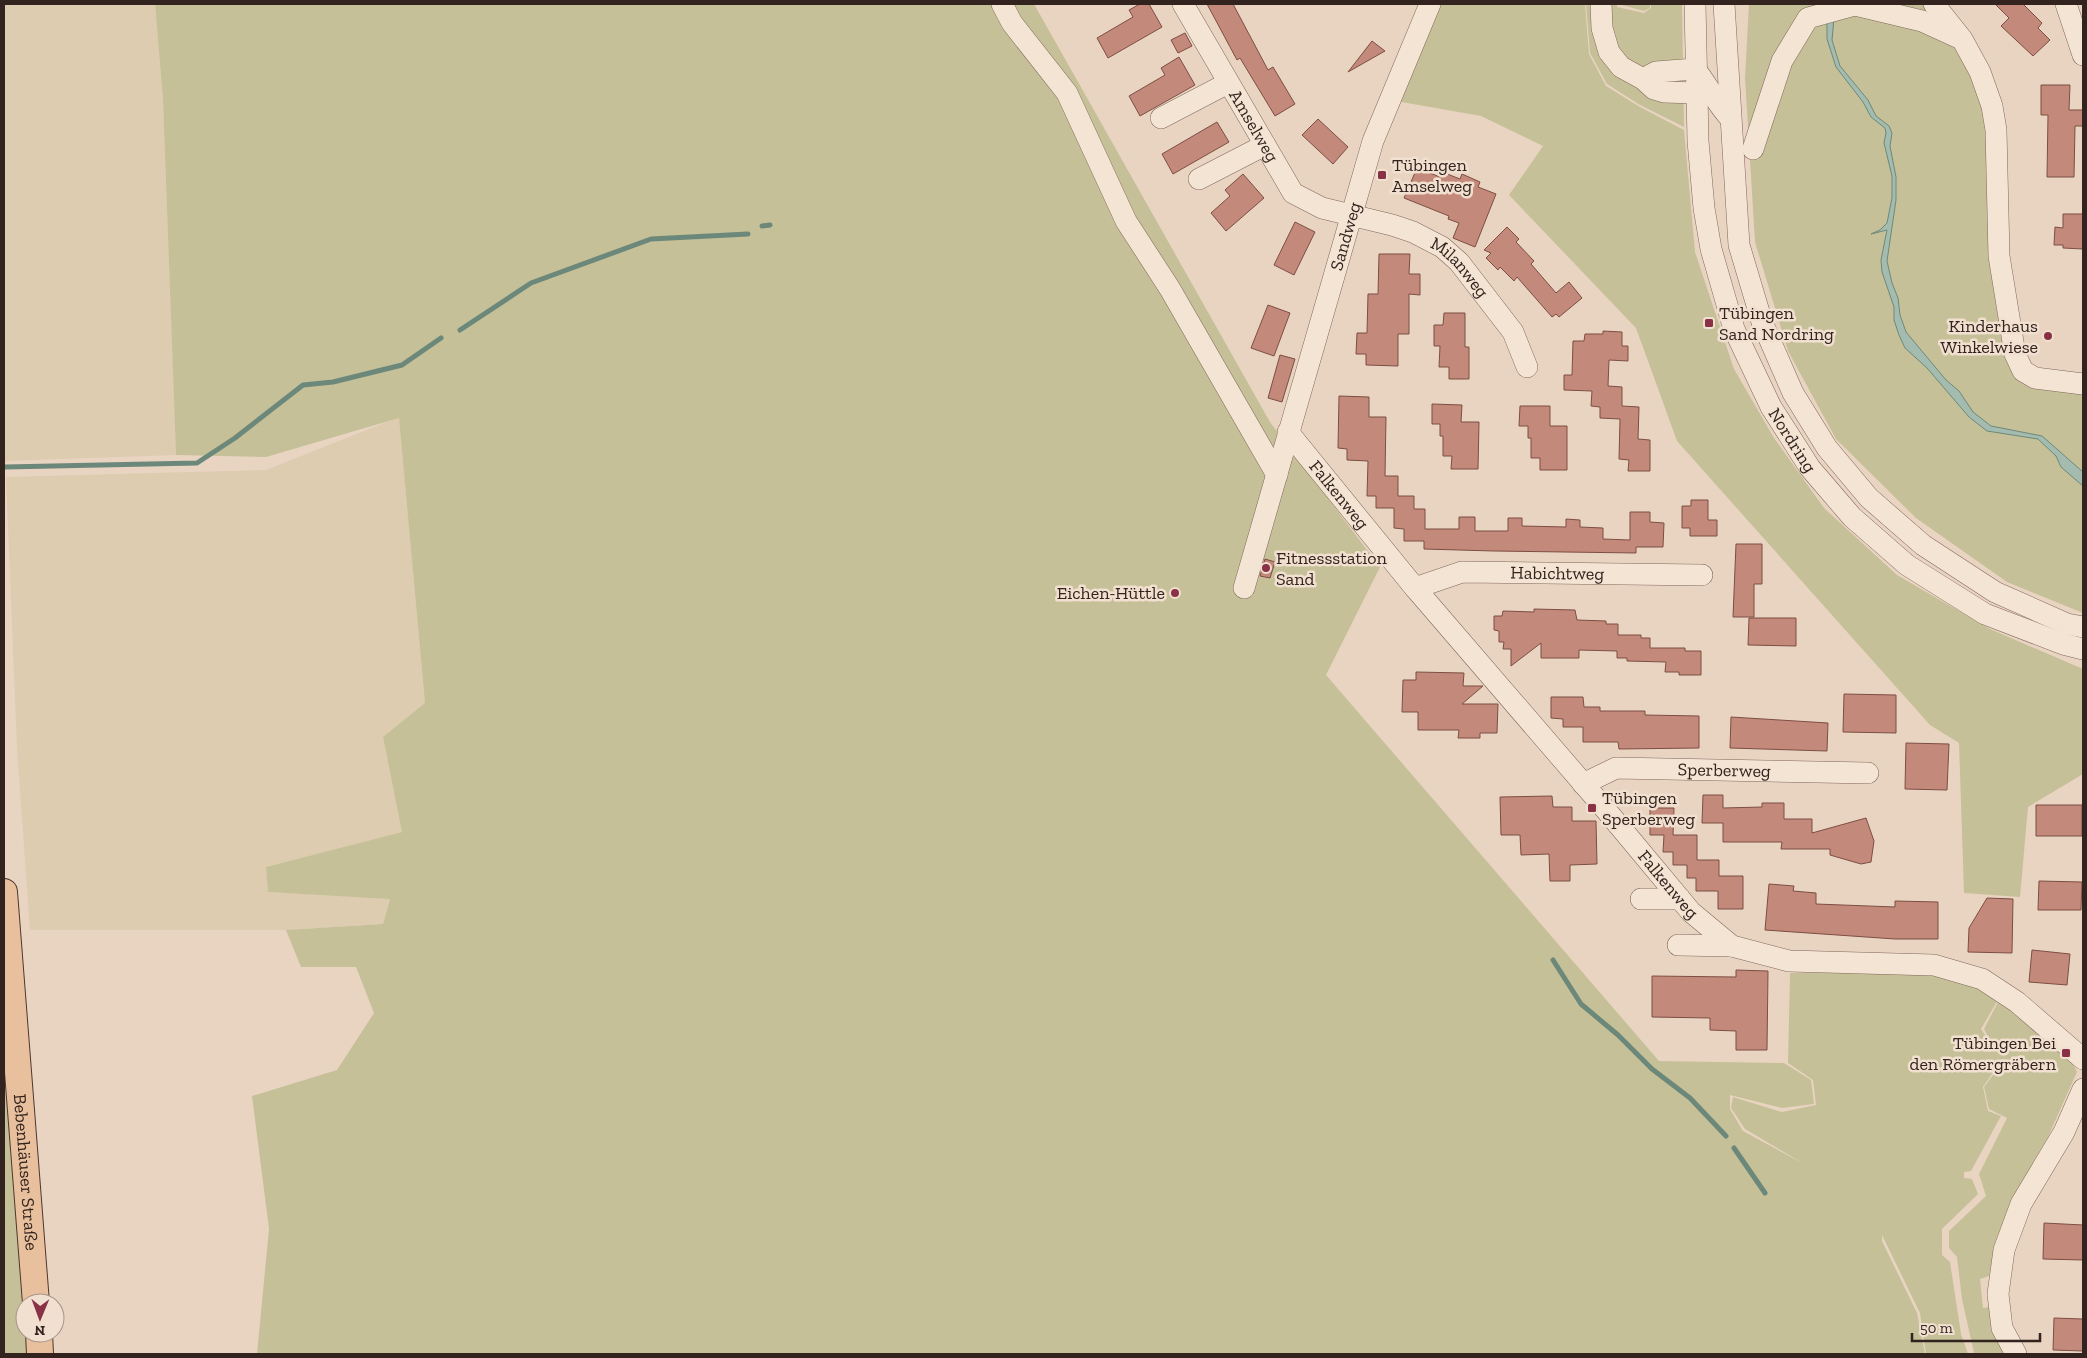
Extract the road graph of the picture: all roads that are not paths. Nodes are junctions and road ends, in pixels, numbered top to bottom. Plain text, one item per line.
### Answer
1 (1002, 4) edge
2 (1183, 4) edge
3 (1430, 4) edge
4 (1601, 4) edge
5 (1695, 4) edge
6 (1724, 4) edge
7 (1855, 4) edge
8 (1934, 4) edge
9 (2066, 4) edge
10 (1962, 39) junction
11 (2083, 55) edge
12 (1728, 59) junction
13 (1699, 81) junction
14 (1228, 83) junction
15 (1161, 118) dead end
16 (1730, 118) junction
17 (1265, 145) junction
18 (1753, 149) dead end
19 (1198, 179) dead end
20 (1352, 215) junction
21 (1527, 367) dead end
22 (2083, 384) edge
23 (1288, 432) junction
24 (1278, 475) junction
25 (1702, 575) dead end
26 (1244, 588) dead end
27 (1414, 588) junction
28 (2083, 627) edge
29 (2083, 649) edge
30 (1868, 773) dead end
31 (1584, 784) junction
32 (4, 892) edge
33 (1641, 899) dead end
34 (1680, 899) junction
35 (1678, 944) dead end
36 (1732, 946) junction
37 (2083, 1059) edge
38 (2083, 1089) edge
39 (35, 1293) edge
40 (2016, 1354) edge

1 - 24 street
2 - 14 street, Amselweg
3 - 20 street, Sandweg
4 - 13 street
5 - 13 street, Nordring
6 - 12 street, Nordring
7 - 10 street
7 - 18 street
8 - 10 street
9 - 11 street
10 - 22 street
12 - 13 street
12 - 16 street, Nordring
13 - 16 street, Nordring
13 - 29 street, Nordring
14 - 15 street
14 - 17 street, Amselweg
16 - 28 street, Nordring
17 - 19 street
17 - 20 street, Amselweg
20 - 21 street, Milanweg
20 - 23 street, Sandweg
23 - 24 street, Sandweg
23 - 27 street, Falkenweg
24 - 26 street, Sandweg
25 - 27 street, Habichtweg
27 - 31 street, Falkenweg
30 - 31 street, Sperberweg
31 - 34 street, Falkenweg
32 - 39 main road, Bebenhäuser Straße
33 - 34 street
34 - 36 street, Falkenweg
35 - 36 street
36 - 37 street, Falkenweg
38 - 40 street

